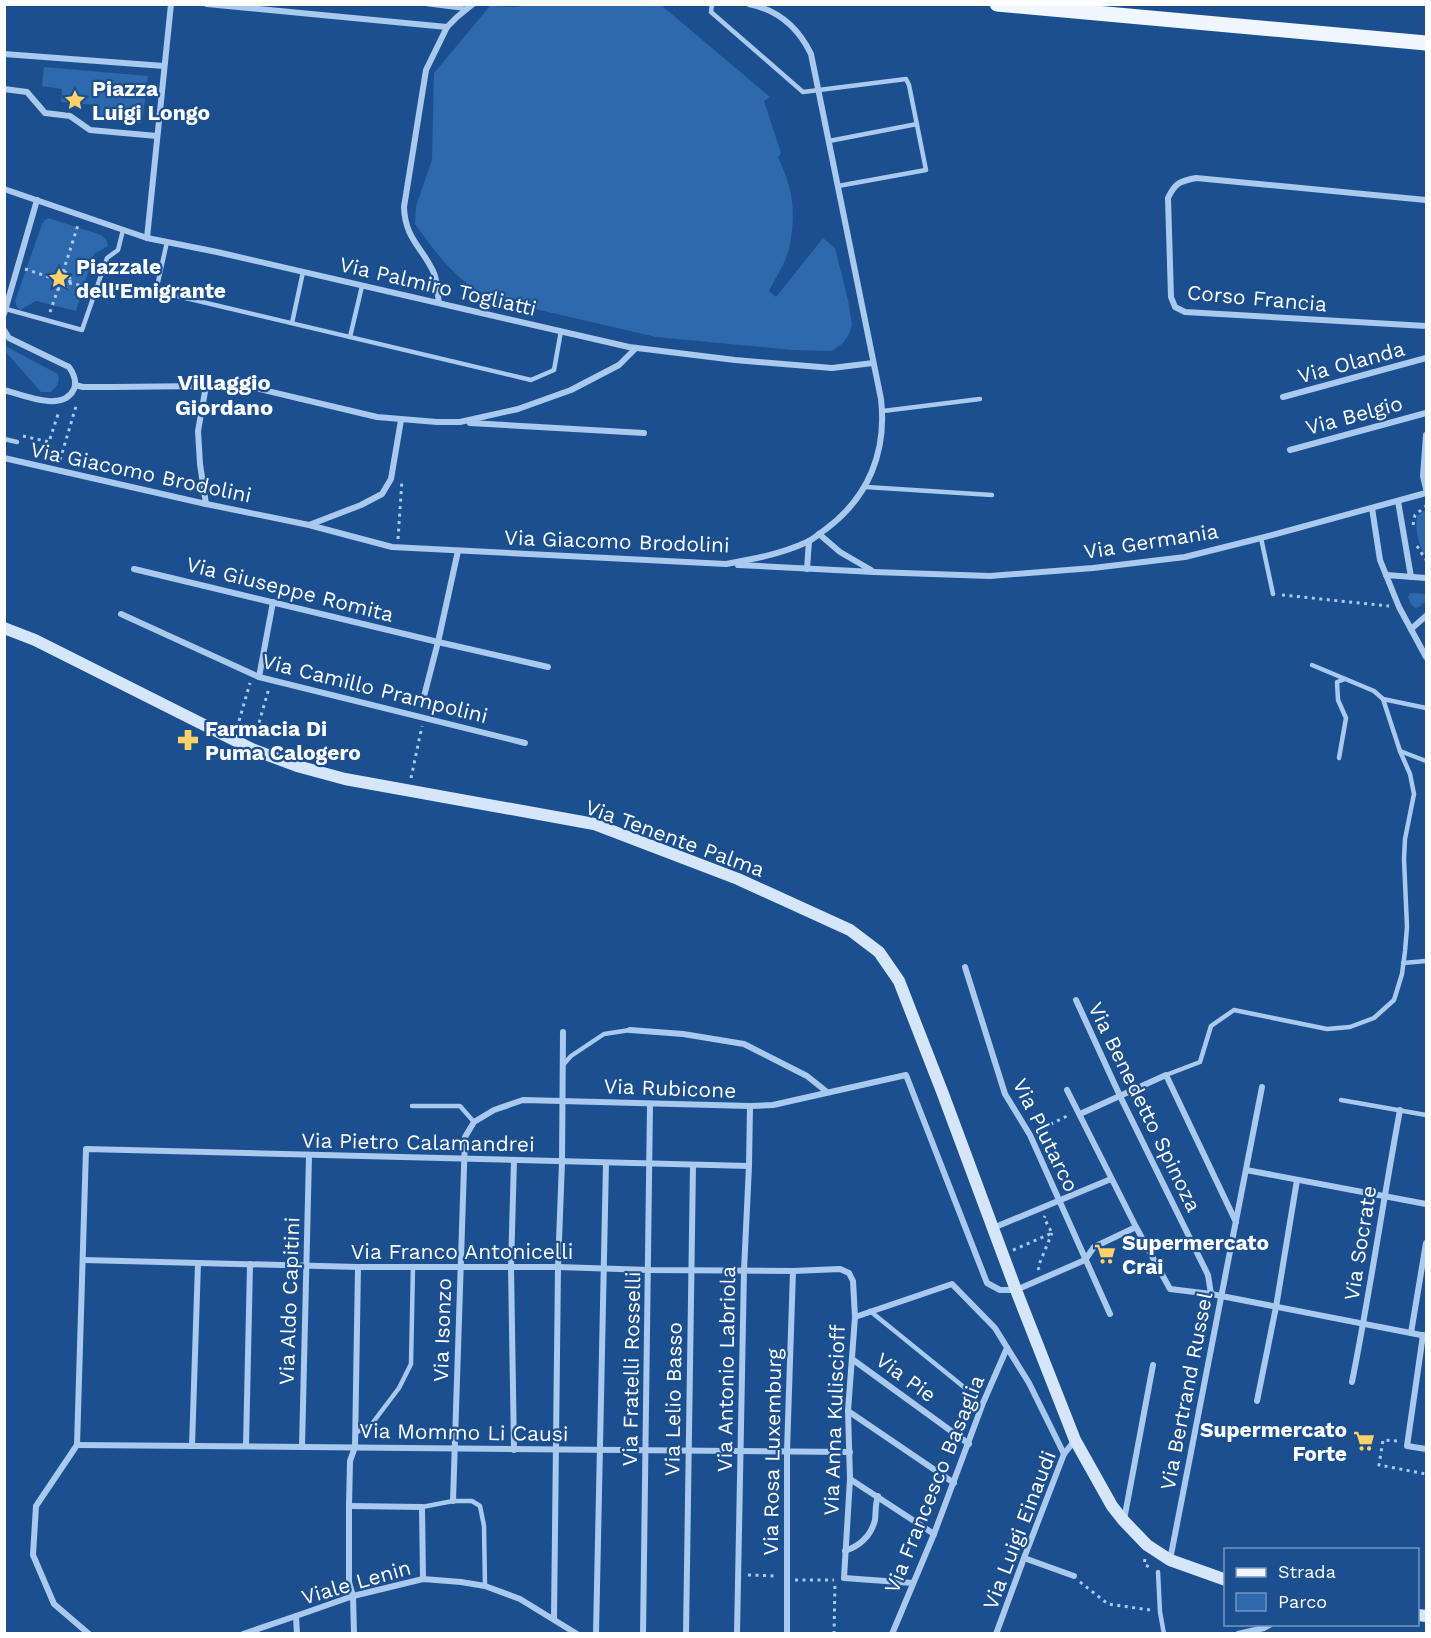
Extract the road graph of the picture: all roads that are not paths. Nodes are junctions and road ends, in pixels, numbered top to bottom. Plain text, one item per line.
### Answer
1 (171, 4) edge
2 (207, 4) edge
3 (427, 4) edge
4 (712, 4) edge
5 (748, 4) edge
6 (997, 4) edge
7 (470, 7) edge
8 (447, 27) junction
9 (1426, 43) edge
10 (4, 54) edge
11 (164, 66) junction
12 (4, 89) edge
13 (819, 90) junction
14 (917, 124) junction
15 (157, 136) junction
16 (829, 141) junction
17 (838, 186) junction
18 (4, 189) edge
19 (37, 200) junction
20 (1426, 200) edge
21 (123, 230) junction
22 (147, 238) junction
23 (167, 242) junction
24 (303, 272) junction
25 (362, 286) junction
26 (439, 303) junction
27 (5, 311) edge
28 (292, 323) junction
29 (1426, 326) edge
30 (4, 330) edge
31 (561, 332) junction
32 (351, 337) junction
33 (636, 348) junction
34 (1426, 358) edge
35 (873, 363) junction
36 (75, 385) junction
37 (206, 386) junction
38 (5, 390) edge
39 (1283, 397) dead end
40 (980, 399) dead end
41 (883, 411) junction
42 (1426, 413) edge
43 (401, 420) junction
44 (460, 422) junction
45 (644, 433) dead end
46 (1426, 435) edge
47 (4, 439) edge
48 (17, 442) road end
49 (1290, 450) dead end
50 (4, 458) edge
51 (866, 487) junction
52 (1426, 491) edge
53 (992, 495) dead end
54 (1398, 501) junction
55 (206, 504) junction
56 (1372, 508) junction
57 (309, 525) junction
58 (819, 534) junction
59 (1261, 538) junction
60 (808, 541) junction
61 (458, 551) junction
62 (726, 564) junction
63 (134, 568) dead end
64 (807, 569) junction
65 (874, 572) junction
66 (1386, 575) junction
67 (1411, 577) junction
68 (1426, 578) edge
69 (1273, 594) road end
70 (273, 602) junction
71 (121, 614) dead end
72 (1426, 616) edge
73 (4, 628) edge
74 (1411, 629) junction
75 (438, 642) junction
76 (1426, 657) edge
77 (1311, 665) dead end
78 (548, 667) dead end
79 (255, 676) junction
80 (1345, 679) junction
81 (1383, 699) junction
82 (422, 704) dead end
83 (1426, 708) edge
84 (525, 743) dead end
85 (1400, 751) junction
86 (1339, 758) dead end
87 (1426, 761) edge
88 (1426, 961) edge
89 (1403, 963) junction
90 (965, 967) dead end
91 (1076, 1000) dead end
92 (630, 1030) joint
93 (563, 1032) dead end
94 (563, 1065) junction
95 (1166, 1075) junction
96 (1262, 1088) dead end
97 (1067, 1090) dead end
98 (827, 1092) junction
99 (1120, 1096) junction
100 (1341, 1100) dead end
101 (563, 1101) junction
102 (650, 1104) junction
103 (412, 1106) dead end
104 (750, 1106) junction
105 (1400, 1110) junction
106 (1080, 1114) junction
107 (1426, 1115) edge
108 (474, 1122) junction
109 (309, 1156) junction
110 (465, 1160) junction
111 (514, 1160) junction
112 (562, 1162) junction
113 (606, 1163) junction
114 (650, 1164) junction
115 (693, 1165) junction
116 (749, 1166) junction
117 (1246, 1170) junction
118 (1111, 1179) junction
119 (1297, 1180) junction
120 (1384, 1196) junction
121 (1060, 1200) junction
122 (1426, 1204) edge
123 (1236, 1223) junction
124 (1136, 1227) junction
125 (993, 1228) junction
126 (1426, 1243) edge
127 (84, 1260) junction
128 (1085, 1260) junction
129 (198, 1263) junction
130 (250, 1264) junction
131 (307, 1265) junction
132 (413, 1266) junction
133 (462, 1266) junction
134 (358, 1267) junction
135 (512, 1267) junction
136 (558, 1267) junction
137 (603, 1269) junction
138 (840, 1269) joint
139 (648, 1270) junction
140 (691, 1270) junction
141 (744, 1270) junction
142 (793, 1271) junction
143 (1016, 1290) junction
144 (1211, 1294) junction
145 (1221, 1296) junction
146 (1276, 1307) junction
147 (870, 1311) junction
148 (1110, 1314) dead end
149 (855, 1317) junction
150 (1364, 1324) junction
151 (1411, 1333) junction
152 (1425, 1336) edge
153 (1007, 1348) junction
154 (852, 1359) junction
155 (1153, 1365) dead end
156 (1352, 1382) dead end
157 (965, 1388) dead end
158 (1257, 1401) dead end
159 (849, 1411) junction
160 (355, 1433) junction
161 (1075, 1440) junction
162 (969, 1444) junction
163 (77, 1445) junction
164 (192, 1446) junction
165 (246, 1446) junction
166 (302, 1447) junction
167 (355, 1447) junction
168 (454, 1449) junction
169 (556, 1449) junction
170 (599, 1449) junction
171 (1426, 1449) edge
172 (514, 1450) junction
173 (646, 1450) junction
174 (689, 1450) junction
175 (740, 1450) junction
176 (787, 1451) junction
177 (849, 1452) junction
178 (1064, 1454) junction
179 (850, 1479) junction
180 (954, 1483) junction
181 (878, 1496) junction
182 (453, 1501) junction
183 (349, 1506) junction
184 (422, 1507) junction
185 (1123, 1520) junction
186 (934, 1534) junction
187 (845, 1551) junction
188 (1023, 1558) junction
189 (1170, 1560) junction
190 (1158, 1572) dead end
191 (1074, 1576) road end
192 (423, 1579) junction
193 (1224, 1579) edge
194 (913, 1583) junction
195 (485, 1586) junction
196 (353, 1596) junction
197 (296, 1616) junction
198 (554, 1619) junction
199 (1268, 1626) edge
200 (243, 1633) edge
201 (89, 1634) edge
202 (297, 1634) edge
203 (354, 1634) edge
204 (577, 1634) edge
205 (596, 1634) edge
206 (643, 1634) edge
207 (686, 1634) edge
208 (736, 1634) edge
209 (787, 1634) edge
210 (892, 1634) edge
211 (996, 1634) edge
212 (1164, 1634) edge
213 (1238, 1634) edge

1 - 11 street
2 - 8 street
3 - 7 lane
4 - 13 lane
5 - 13 street, Via Giacomo Brodolini
6 - 9 main road
7 - 8 street
8 - 26 street
10 - 11 street
11 - 15 street
12 - 15 street
13 - 14 lane
13 - 16 street, Via Giacomo Brodolini
14 - 16 lane
14 - 17 lane
15 - 22 street
16 - 17 street, Via Giacomo Brodolini
17 - 35 street, Via Giacomo Brodolini
18 - 19 street, Via Palmiro Togliatti
19 - 21 street, Via Palmiro Togliatti
19 - 27 street
20 - 29 street, Corso Francia
21 - 22 street, Via Palmiro Togliatti
21 - 27 lane
22 - 23 street, Via Palmiro Togliatti
23 - 24 street, Via Palmiro Togliatti
23 - 28 lane
24 - 25 street, Via Palmiro Togliatti
24 - 28 lane
25 - 26 street, Via Palmiro Togliatti
25 - 32 lane
26 - 31 street, Via Palmiro Togliatti
28 - 32 lane
30 - 36 street
31 - 32 lane
31 - 33 street, Via Palmiro Togliatti
33 - 35 street, Via Palmiro Togliatti
33 - 44 street
34 - 39 street, Via Olanda
35 - 41 street, Via Giacomo Brodolini
36 - 37 street
36 - 38 street
37 - 43 street
37 - 55 street
40 - 41 lane
41 - 51 street, Via Giacomo Brodolini
42 - 49 street, Via Belgio
43 - 44 street
43 - 57 street
44 - 45 street
46 - 52 street
47 - 48 lane
50 - 55 street, Via Giacomo Brodolini
51 - 53 lane
51 - 58 street, Via Giacomo Brodolini
52 - 54 street, Via Germania
54 - 56 street, Via Germania
54 - 67 street
55 - 57 street, Via Giacomo Brodolini
56 - 59 street, Via Germania
56 - 66 street
57 - 61 street, Via Giacomo Brodolini
58 - 60 street, Via Giacomo Brodolini
58 - 65 street
59 - 65 street, Via Germania
59 - 69 lane
60 - 62 street, Via Giacomo Brodolini
60 - 64 street
61 - 62 street, Via Giacomo Brodolini
61 - 75 street
62 - 64 street, Via Germania
63 - 70 street, Via Giuseppe Romita
64 - 65 street, Via Germania
66 - 67 street
66 - 74 street
67 - 68 street
70 - 75 street, Via Giuseppe Romita
70 - 79 street
71 - 79 street, Via Camillo Prampolini
72 - 74 street
73 - 125 main road, Via Tenente Palma
74 - 76 street
75 - 78 street, Via Giuseppe Romita
75 - 82 street
77 - 80 lane
79 - 84 street, Via Camillo Prampolini
80 - 81 lane
80 - 86 lane
81 - 83 lane
81 - 85 lane
85 - 87 lane
85 - 89 lane
88 - 89 lane
89 - 95 lane
90 - 121 street, Via Plutarco
91 - 99 street, Via Benedetto Spinoza
92 - 94 lane
92 - 98 street
93 - 94 street
94 - 101 street
95 - 99 street
95 - 123 street
96 - 117 street, Via Bertrand Russel
97 - 106 street
98 - 104 street, Via Rubicone
98 - 143 street, Via Rubicone
99 - 106 street
99 - 144 street, Via Benedetto Spinoza
100 - 105 lane
101 - 102 street, Via Rubicone
101 - 108 street, Via Rubicone
101 - 112 street
102 - 104 street, Via Rubicone
102 - 114 street, Via Fratelli Rosselli
103 - 108 lane
104 - 116 street, Via Antonio Labriola
105 - 107 lane
105 - 120 street, Via Socrate
106 - 118 street
108 - 110 street
109 - 110 street, Via Pietro Calamandrei
109 - 127 street, Via Pietro Calamandrei
109 - 131 street, Via Aldo Capitini
110 - 111 street, Via Pietro Calamandrei
110 - 133 street, Via Isonzo
111 - 112 street, Via Pietro Calamandrei
111 - 135 street
112 - 113 street, Via Pietro Calamandrei
112 - 136 street
113 - 114 street, Via Pietro Calamandrei
113 - 137 street
114 - 115 street, Via Pietro Calamandrei
114 - 139 street, Via Fratelli Rosselli
115 - 116 street, Via Pietro Calamandrei
115 - 140 street, Via Lelio Basso
116 - 141 street, Via Antonio Labriola
117 - 119 street
117 - 123 street, Via Bertrand Russel
118 - 121 street
118 - 124 street
119 - 120 street
119 - 146 street
120 - 122 street
120 - 150 street, Via Socrate
121 - 125 street
121 - 128 street, Via Plutarco
123 - 145 street, Via Bertrand Russel
124 - 128 street
124 - 144 street
125 - 143 main road, Via Tenente Palma
126 - 151 street
127 - 129 street, Via Franco Antonicelli
127 - 163 street
128 - 143 street
128 - 148 street, Via Plutarco
129 - 130 street, Via Franco Antonicelli
129 - 164 street
130 - 131 street, Via Franco Antonicelli
130 - 165 street
131 - 134 street, Via Franco Antonicelli
131 - 166 street, Via Aldo Capitini
132 - 133 street, Via Franco Antonicelli
132 - 134 street, Via Franco Antonicelli
132 - 160 lane
133 - 135 street, Via Franco Antonicelli
133 - 168 street, Via Isonzo
134 - 160 street
135 - 136 street, Via Franco Antonicelli
135 - 172 street
136 - 137 street, Via Franco Antonicelli
136 - 169 street
137 - 139 street, Via Franco Antonicelli
137 - 170 street
138 - 142 street, Via Franco Antonicelli
138 - 149 street, Via Anna Kuliscioff
139 - 140 street, Via Franco Antonicelli
139 - 173 street, Via Fratelli Rosselli
140 - 141 street, Via Franco Antonicelli
140 - 174 street, Via Lelio Basso
141 - 142 street, Via Franco Antonicelli
141 - 175 street, Via Antonio Labriola
142 - 176 street, Via Rosa Luxemburg
143 - 161 main road, Via Tenente Palma
144 - 145 street
145 - 146 street
145 - 189 street, Via Bertrand Russel
146 - 150 street
146 - 158 street
147 - 149 street
147 - 153 street
147 - 157 lane
149 - 154 street, Via Anna Kuliscioff
150 - 151 street
150 - 156 street, Via Socrate
151 - 152 street
152 - 171 street
153 - 162 street, Via Francesco Basaglia
153 - 178 street
154 - 159 street, Via Anna Kuliscioff
154 - 162 street, Via Pie
155 - 185 street
159 - 177 street, Via Anna Kuliscioff
159 - 180 street
160 - 167 street
161 - 178 street, Via Luigi Einaudi
161 - 185 main road, Via Tenente Palma
162 - 180 street, Via Francesco Basaglia
163 - 164 street, Via Mommo Li Causi
163 - 201 street
164 - 165 street, Via Mommo Li Causi
165 - 166 street, Via Mommo Li Causi
166 - 167 street, Via Mommo Li Causi
167 - 168 street, Via Mommo Li Causi
167 - 183 street
168 - 172 street, Via Mommo Li Causi
168 - 182 street, Via Isonzo
169 - 170 street, Via Mommo Li Causi
169 - 172 street, Via Mommo Li Causi
169 - 198 street
170 - 173 street, Via Mommo Li Causi
170 - 205 street
173 - 174 street, Via Mommo Li Causi
173 - 206 street, Via Fratelli Rosselli
174 - 175 street, Via Mommo Li Causi
174 - 207 street, Via Lelio Basso
175 - 176 street, Via Mommo Li Causi
175 - 208 street, Via Antonio Labriola
176 - 177 street, Via Mommo Li Causi
176 - 209 street, Via Rosa Luxemburg
177 - 179 street, Via Anna Kuliscioff
178 - 188 street, Via Luigi Einaudi
179 - 181 street
179 - 187 street, Via Anna Kuliscioff
180 - 186 street, Via Francesco Basaglia
181 - 186 street
181 - 187 street
182 - 184 lane
182 - 195 lane
183 - 184 street
183 - 196 street
184 - 192 street
185 - 189 main road, Via Tenente Palma
186 - 194 street, Via Francesco Basaglia
187 - 194 street, Via Anna Kuliscioff
188 - 191 street
188 - 211 street, Via Luigi Einaudi
189 - 193 main road, Via Tenente Palma
190 - 212 lane
192 - 195 street, Viale Lenin
192 - 196 street, Viale Lenin
194 - 210 street, Via Francesco Basaglia
195 - 198 street, Viale Lenin
196 - 197 street, Viale Lenin
196 - 203 street
197 - 200 street, Viale Lenin
197 - 202 street
198 - 204 street, Viale Lenin
199 - 213 street

